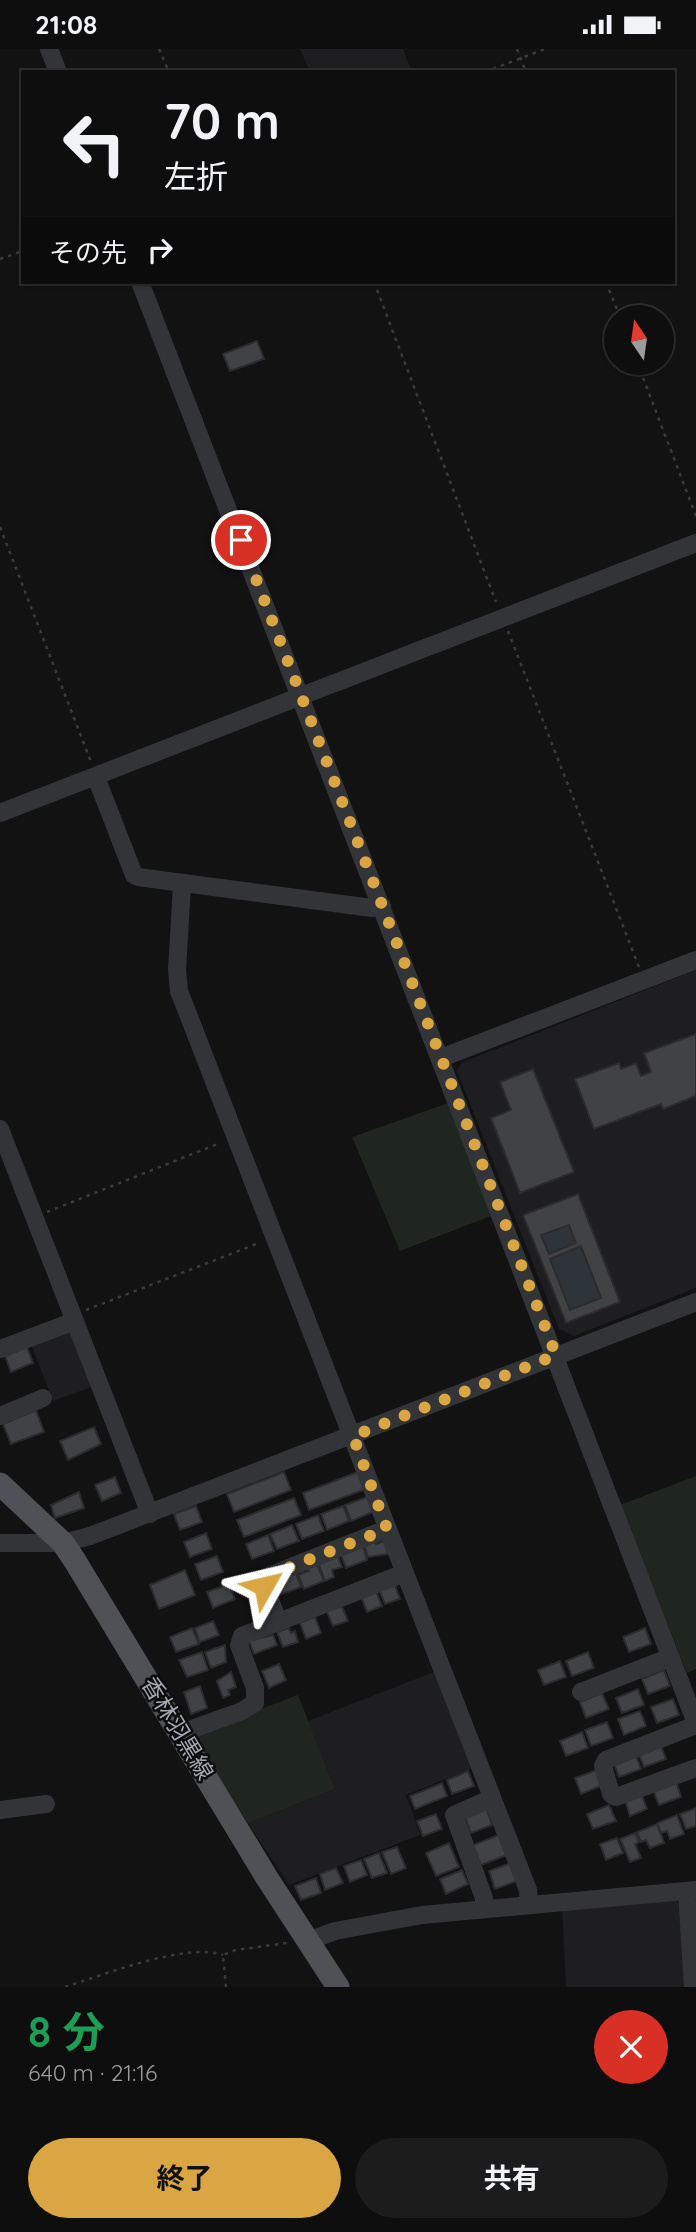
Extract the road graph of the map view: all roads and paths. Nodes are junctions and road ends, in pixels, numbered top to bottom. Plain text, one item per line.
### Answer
1 (49, 49) edge
2 (159, 49) edge
3 (517, 49) edge
4 (545, 49) edge
5 (520, 58) junction
6 (57, 70) edge
7 (168, 70) edge
8 (490, 70) edge
9 (525, 70) edge
10 (21, 252) edge
11 (0, 260) edge
12 (141, 284) edge
13 (607, 284) edge
14 (615, 305) edge
15 (642, 375) edge
16 (696, 516) edge
17 (0, 527) edge
18 (696, 543) edge
19 (301, 696) junction
20 (96, 778) junction
21 (0, 813) edge
22 (182, 885) junction
23 (382, 906) junction
24 (696, 960) edge
25 (441, 1058) junction
26 (0, 1129) edge
27 (236, 1137) junction
28 (34, 1217) junction
29 (276, 1237) junction
30 (696, 1302) edge
31 (74, 1318) junction
32 (0, 1349) edge
33 (556, 1355) junction
34 (43, 1398) dead end
35 (0, 1416) edge
36 (353, 1436) junction
37 (0, 1484) edge
38 (149, 1514) junction
39 (387, 1529) junction
40 (0, 1543) edge
41 (63, 1543) junction
42 (405, 1573) junction
43 (278, 1622) junction
44 (671, 1657) junction
45 (581, 1692) dead end
46 (696, 1724) edge
47 (181, 1733) junction
48 (696, 1768) edge
49 (492, 1798) junction
50 (46, 1804) dead end
51 (0, 1810) edge
52 (692, 1891) edge
53 (529, 1903) junction
54 (484, 1908) junction
55 (308, 1941) junction
56 (223, 1955) junction
57 (65, 1987) edge
58 (226, 1987) edge
59 (338, 1987) edge
60 (693, 1987) edge

1 - 6 street
2 - 7 path
3 - 5 path
4 - 5 path
5 - 8 path
5 - 9 path
10 - 11 path
12 - 19 street
13 - 14 path
15 - 16 path
17 - 20 path
18 - 19 street
19 - 20 street
19 - 23 street
20 - 21 street
20 - 22 street
22 - 23 street
22 - 27 street
23 - 25 street
24 - 25 street
25 - 33 street
26 - 28 street
27 - 28 path
27 - 29 street
28 - 31 street
29 - 31 path
29 - 36 street
30 - 33 street
31 - 32 street
31 - 38 street
33 - 36 street
33 - 44 street
34 - 35 street
36 - 38 street
36 - 39 street
37 - 41 main road, 香林羽黒線
38 - 41 street
39 - 42 street
39 - 43 street
40 - 41 street
41 - 47 main road, 香林羽黒線
42 - 43 street
42 - 49 street
43 - 47 street
44 - 45 street
44 - 46 street
46 - 48 street
47 - 55 main road, 香林羽黒線
49 - 53 street
49 - 54 street
50 - 51 street
52 - 53 street
52 - 60 street
53 - 54 street
54 - 55 street
55 - 56 path
55 - 59 main road, 香林羽黒線
56 - 57 path
56 - 58 path

